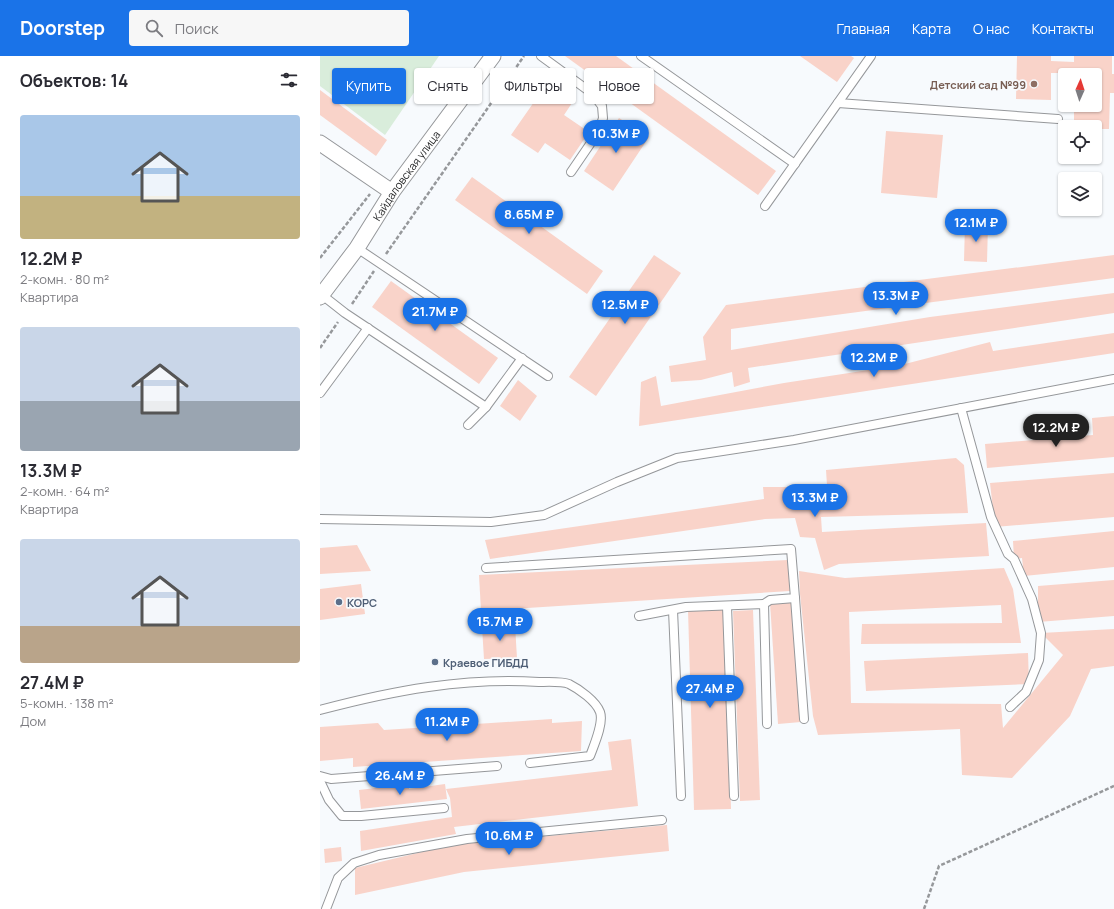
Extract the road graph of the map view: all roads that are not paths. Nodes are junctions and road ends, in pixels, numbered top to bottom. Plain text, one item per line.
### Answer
1 (493, 56) edge
2 (541, 56) edge
3 (641, 56) edge
4 (871, 56) edge
5 (838, 103) junction
6 (1058, 119) dead end
7 (320, 143) edge
8 (795, 164) junction
9 (571, 172) dead end
10 (392, 192) junction
11 (765, 206) dead end
12 (357, 248) junction
13 (321, 296) edge
14 (368, 328) junction
15 (522, 358) junction
16 (548, 376) dead end
17 (1114, 379) edge
18 (320, 393) edge
19 (486, 407) junction
20 (960, 408) junction
21 (468, 425) dead end
22 (320, 519) edge
23 (486, 568) dead end
24 (796, 598) junction
25 (764, 604) junction
26 (727, 606) junction
27 (673, 610) junction
28 (639, 616) dead end
29 (1010, 707) dead end
30 (320, 710) edge
31 (804, 719) dead end
32 (768, 724) dead end
33 (530, 763) dead end
34 (497, 766) dead end
35 (320, 776) edge
36 (320, 781) edge
37 (681, 796) dead end
38 (734, 796) dead end
39 (444, 808) dead end
40 (662, 820) dead end
41 (326, 909) edge

1 - 10 street, Кайдаловская улица
2 - 9 lane
3 - 8 lane
4 - 5 lane
5 - 6 lane
5 - 8 lane
7 - 10 street
8 - 11 lane
10 - 12 street, Кайдаловская улица
12 - 13 street, Кайдаловская улица
12 - 15 lane
13 - 14 lane
14 - 18 lane
14 - 19 lane
15 - 16 lane
15 - 19 lane
17 - 20 lane
19 - 21 lane
20 - 22 lane
20 - 29 lane
23 - 24 lane
24 - 25 lane
24 - 31 lane
25 - 26 lane
25 - 32 lane
26 - 27 lane
26 - 38 lane
27 - 28 lane
27 - 37 lane
30 - 33 lane
34 - 35 lane
36 - 39 lane
40 - 41 lane

